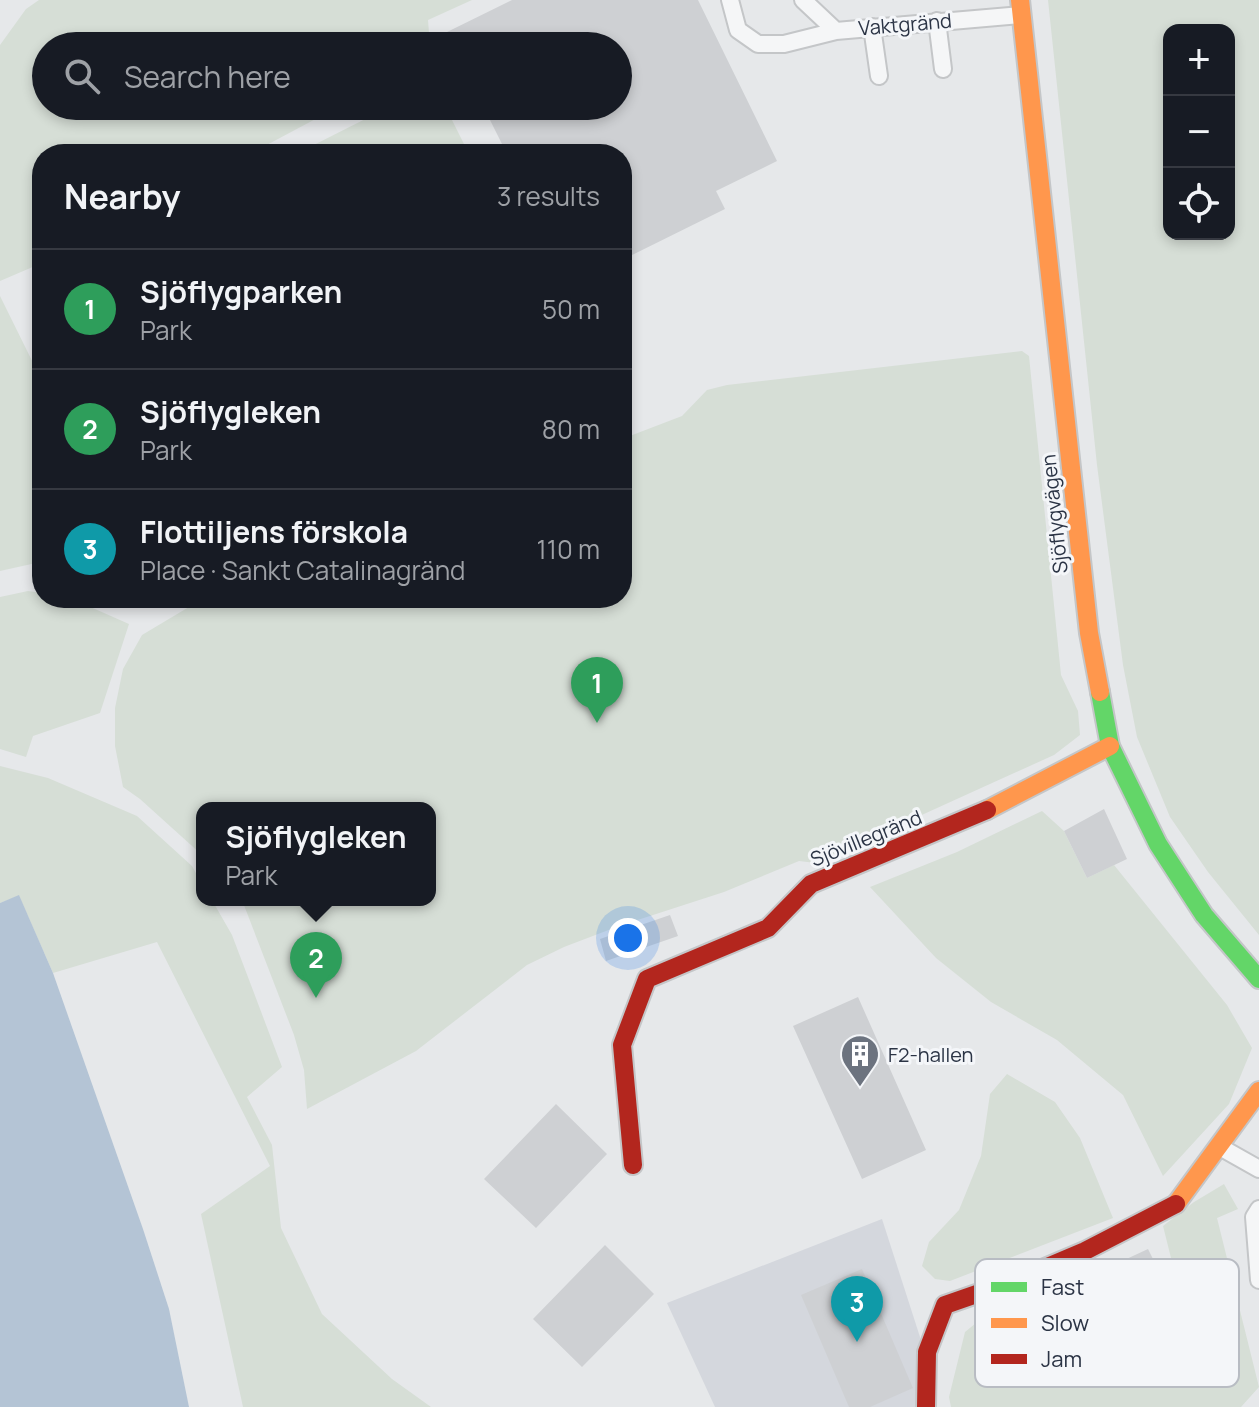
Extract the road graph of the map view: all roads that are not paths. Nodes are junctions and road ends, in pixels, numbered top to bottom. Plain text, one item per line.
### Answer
1 (730, 0) edge
2 (803, 0) edge
3 (1021, 7) edge
4 (937, 21) junction
5 (872, 27) junction
6 (836, 31) junction
7 (943, 69) dead end
8 (879, 76) dead end
9 (1110, 746) junction
10 (1259, 979) edge
11 (1259, 1091) edge
12 (1219, 1146) junction
13 (633, 1165) dead end
14 (1259, 1169) edge
15 (1259, 1209) edge
16 (1063, 1259) edge
17 (1259, 1280) edge
18 (975, 1294) edge
19 (926, 1407) edge

1 - 6 lane, Vaktgränd
2 - 6 lane, Vaktgränd
3 - 4 lane, Vaktgränd
3 - 9 street, Sjöflygvägen
4 - 5 lane, Vaktgränd
4 - 7 lane
5 - 6 lane, Vaktgränd
5 - 8 lane
9 - 10 street, Sjöflygvägen
9 - 13 street, Sjövillegränd
11 - 12 street
12 - 14 lane
12 - 16 street
15 - 17 lane
18 - 19 street

